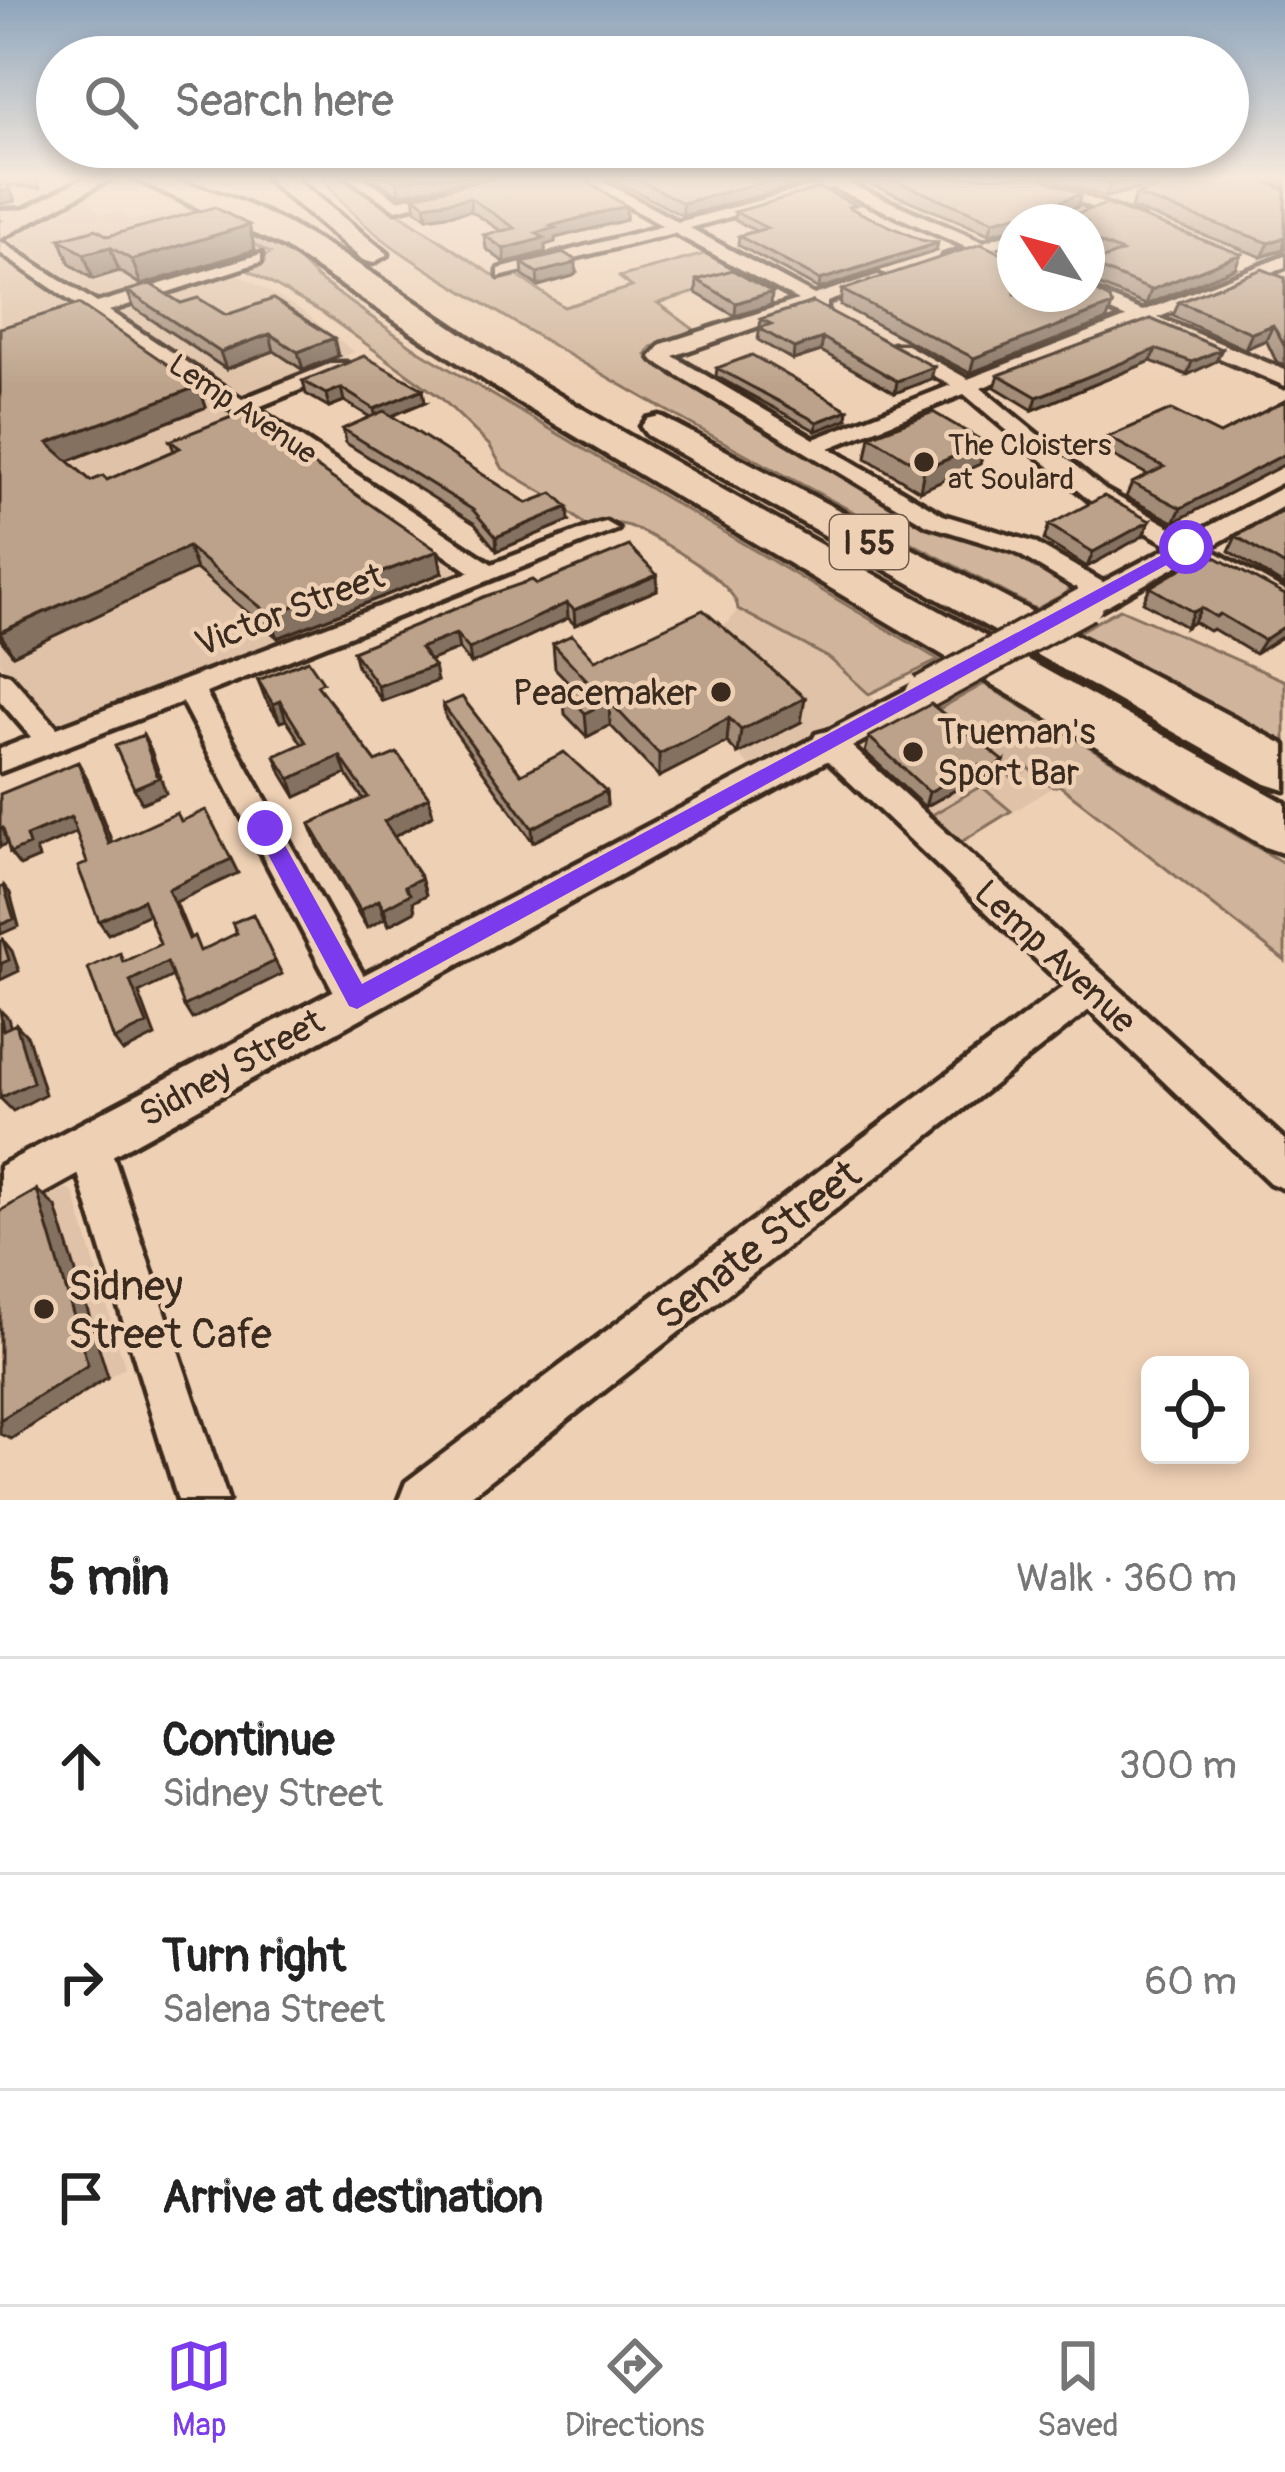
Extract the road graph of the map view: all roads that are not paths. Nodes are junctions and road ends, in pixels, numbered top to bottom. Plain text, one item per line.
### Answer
1 (2, 247) edge
2 (307, 247) edge
3 (314, 247) edge
4 (365, 247) edge
5 (602, 247) edge
6 (712, 247) edge
7 (983, 247) edge
8 (980, 248) junction
9 (321, 253) junction
10 (997, 255) edge
11 (256, 258) dead end
12 (944, 259) edge
13 (1274, 263) edge
14 (505, 273) dead end
15 (898, 274) edge
16 (812, 302) junction
17 (1105, 302) edge
18 (96, 309) junction
19 (832, 313) edge
20 (1141, 317) junction
21 (58, 321) edge
22 (873, 335) edge
23 (361, 358) edge
24 (1285, 380) edge
25 (968, 386) junction
26 (238, 407) junction
27 (812, 447) junction
28 (1285, 494) edge
29 (606, 529) dead end
30 (1186, 547) junction
31 (486, 571) junction
32 (1095, 599) junction
33 (1285, 602) edge
34 (0, 682) edge
35 (188, 687) junction
36 (51, 741) junction
37 (827, 742) junction
38 (0, 761) edge
39 (1285, 770) edge
40 (1285, 831) edge
41 (1090, 988) junction
42 (357, 998) junction
43 (89, 1144) junction
44 (1285, 1168) edge
45 (0, 1193) edge
46 (202, 1500) edge
47 (424, 1500) edge

1 - 18 street, Lemp Avenue
2 - 9 highway
3 - 9 highway, I 55
4 - 39 highway, I 55
5 - 14 street
6 - 16 street
7 - 8 street
8 - 10 street
8 - 12 street
9 - 40 highway, I 55
11 - 18 street
13 - 20 street
15 - 16 street
16 - 19 street
16 - 27 street
17 - 20 street
18 - 21 street
18 - 26 street, Lemp Avenue
20 - 24 street
20 - 25 street
22 - 25 street
23 - 26 street
25 - 27 street
25 - 30 street
26 - 31 street, Lemp Avenue
27 - 32 street
28 - 30 street, Sidney Street
29 - 31 street, Victor Street
30 - 32 street, Sidney Street
30 - 33 street
31 - 35 street, Victor Street
32 - 37 street, Sidney Street, bridge
34 - 36 street
35 - 36 street, Victor Street
35 - 42 street
36 - 38 street, Victor Street
37 - 41 street, Lemp Avenue
37 - 42 street, Sidney Street
41 - 44 street, Lemp Avenue
41 - 47 street, Senate Street
42 - 43 street, Sidney Street
43 - 45 street, Sidney Street
43 - 46 street

